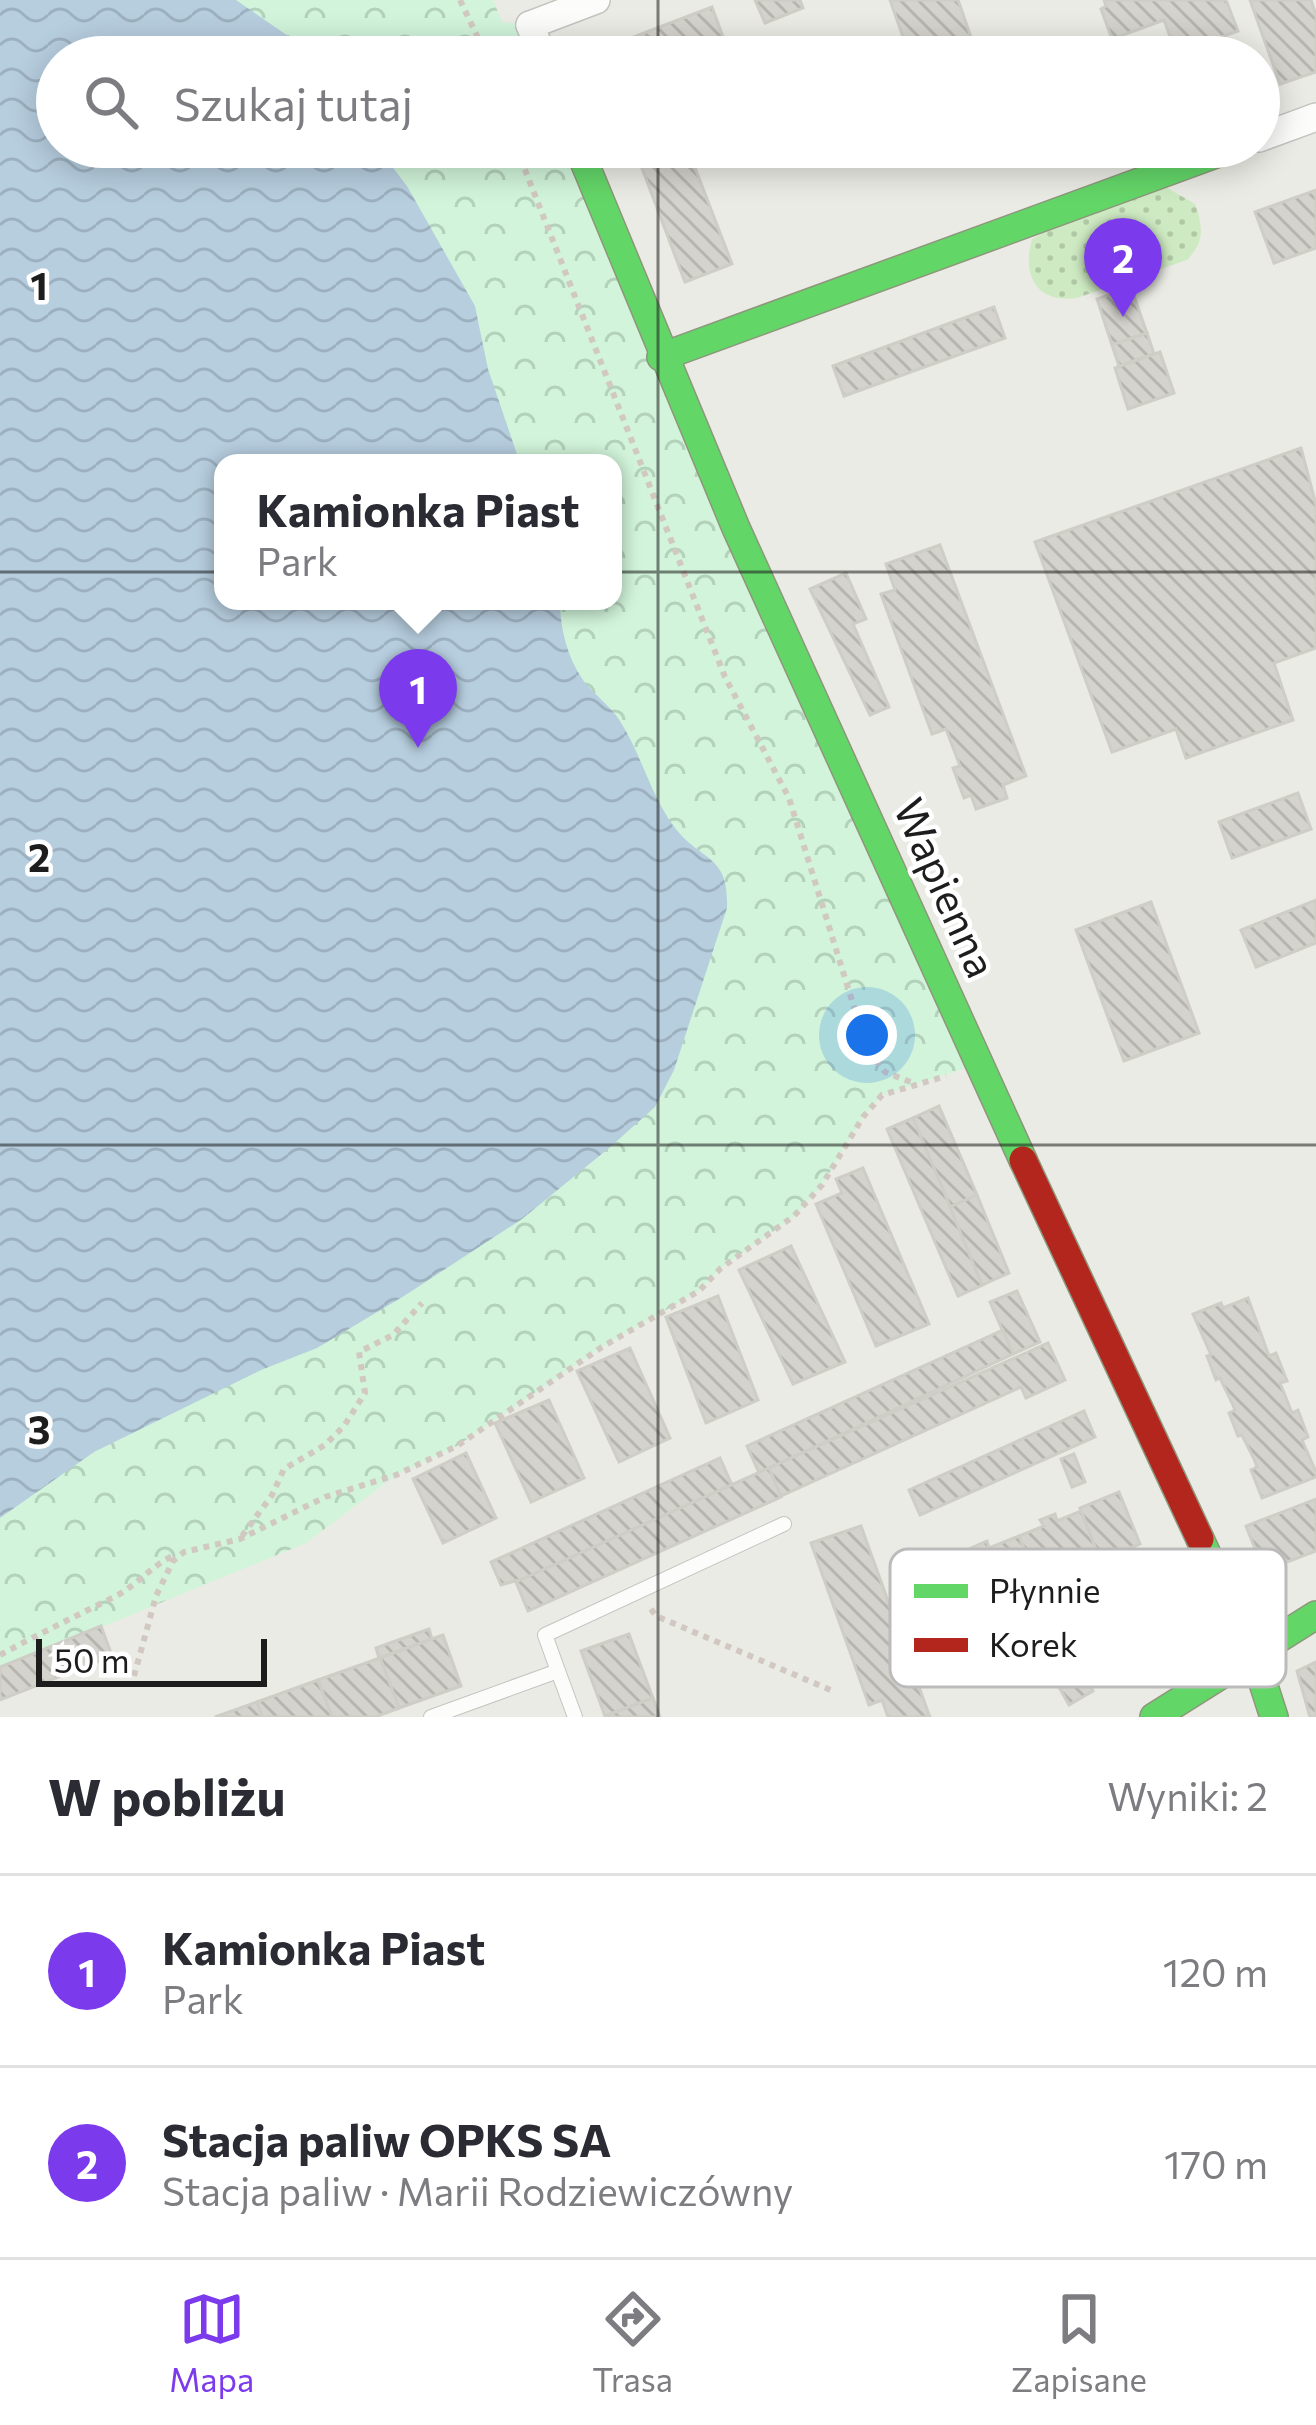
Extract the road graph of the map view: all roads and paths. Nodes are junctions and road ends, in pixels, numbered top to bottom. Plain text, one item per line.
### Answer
1 (460, 0) edge
2 (596, 0) edge
3 (532, 12) edge
4 (477, 36) edge
5 (1316, 117) edge
6 (1280, 130) edge
7 (524, 168) edge
8 (586, 168) edge
9 (1178, 168) edge
10 (661, 357) junction
11 (979, 1064) junction
12 (913, 1083) junction
13 (422, 1303) dead end
14 (784, 1524) dead end
15 (240, 1540) junction
16 (1206, 1549) edge
17 (184, 1552) junction
18 (640, 1591) junction
19 (1316, 1616) edge
20 (1286, 1635) edge
21 (0, 1655) edge
22 (558, 1671) junction
23 (134, 1676) dead end
24 (1202, 1687) edge
25 (1265, 1687) edge
26 (833, 1691) dead end
27 (431, 1717) edge
28 (575, 1717) edge
29 (1154, 1717) edge
30 (1274, 1717) edge

1 - 4 path
2 - 3 street
5 - 6 street
7 - 12 path
8 - 10 street, Wapienna
9 - 10 street
10 - 11 street, Wapienna
11 - 12 path
11 - 16 street, Wapienna
12 - 15 path
13 - 15 path
14 - 18 lane
15 - 17 path
17 - 21 path
17 - 23 path
18 - 22 lane
18 - 26 path
19 - 20 street
22 - 27 lane
22 - 28 lane
24 - 29 street
25 - 30 street, Wapienna

